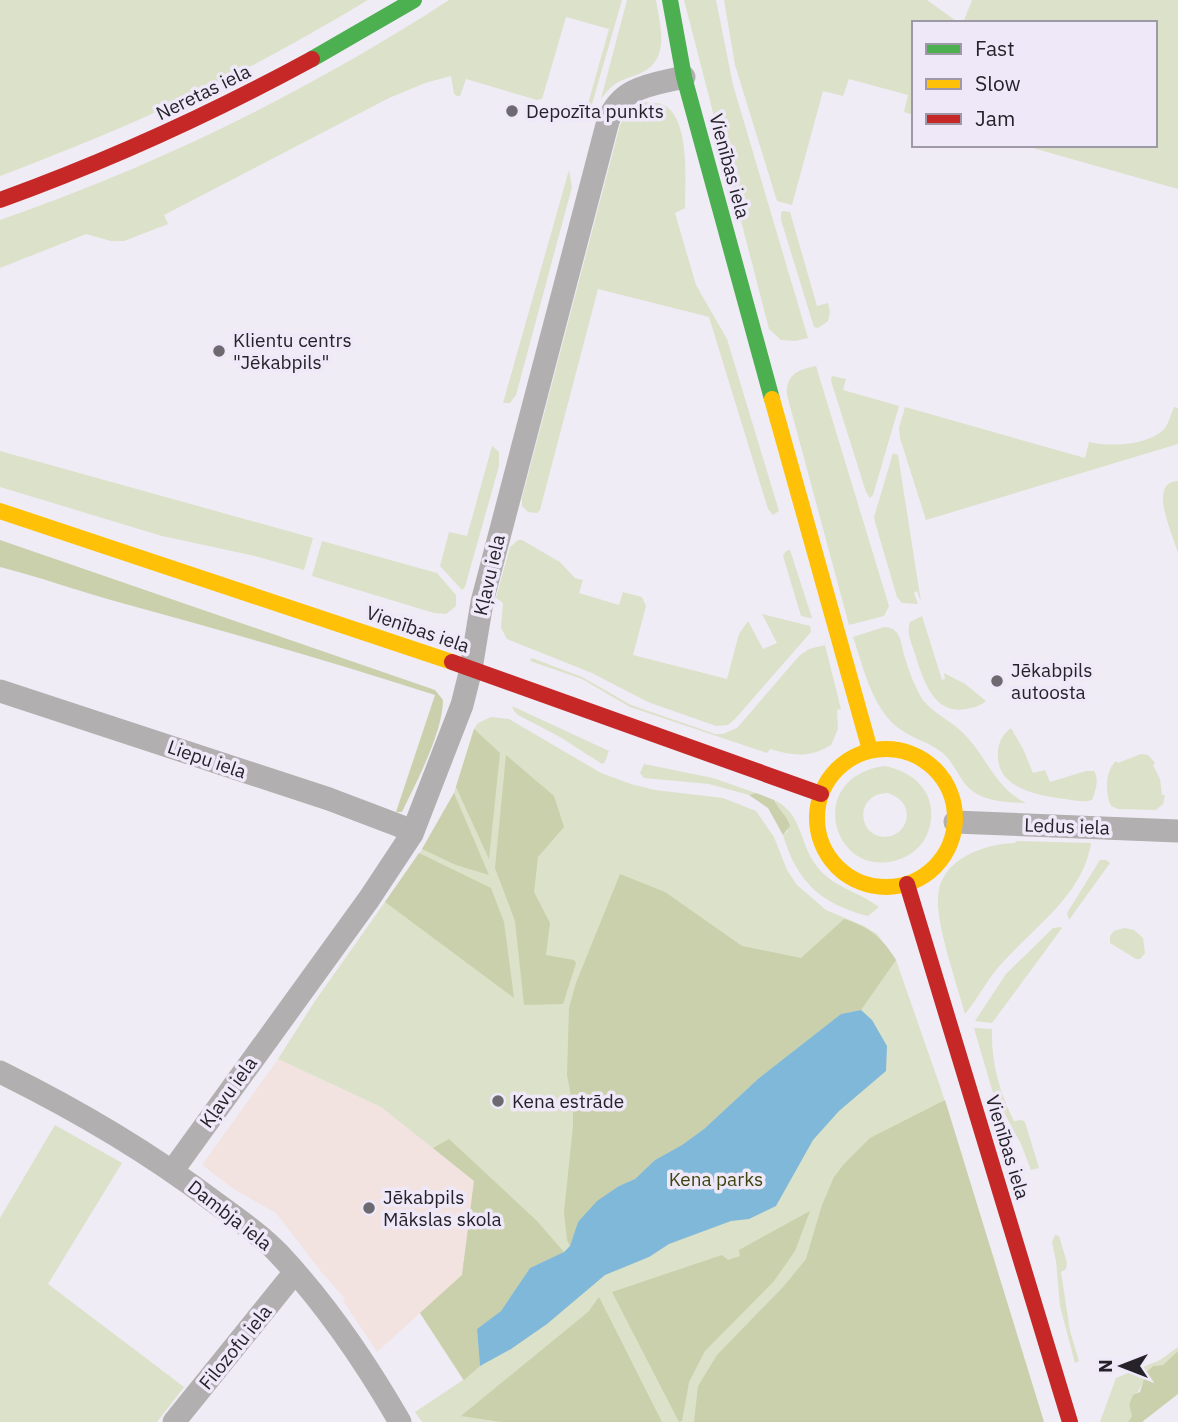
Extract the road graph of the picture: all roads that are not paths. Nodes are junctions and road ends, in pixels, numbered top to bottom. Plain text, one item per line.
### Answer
1 (414, 0) edge
2 (670, 0) edge
3 (684, 77) junction
4 (0, 201) edge
5 (0, 511) edge
6 (471, 669) junction
7 (0, 691) edge
8 (870, 750) junction
9 (821, 794) junction
10 (955, 822) junction
11 (1178, 831) edge
12 (412, 834) junction
13 (907, 884) junction
14 (0, 1072) edge
15 (173, 1170) junction
16 (295, 1272) junction
17 (174, 1422) edge
18 (400, 1422) edge
19 (1070, 1422) edge

1 - 4 main road, Neretas iela
2 - 3 main road
3 - 6 street, Kļavu iela
3 - 8 main road, Vienības iela
5 - 6 main road, Vienības iela
6 - 9 main road, Vienības iela
6 - 12 street, Kļavu iela
7 - 12 street, Liepu iela
8 - 9 main road
8 - 10 main road
9 - 13 main road
10 - 11 street, Ledus iela
10 - 13 main road
12 - 15 street, Kļavu iela
13 - 19 main road, Vienības iela
14 - 15 street, Dambja iela
15 - 16 street, Dambja iela
16 - 17 street, Filozofu iela
16 - 18 street, Dambja iela

